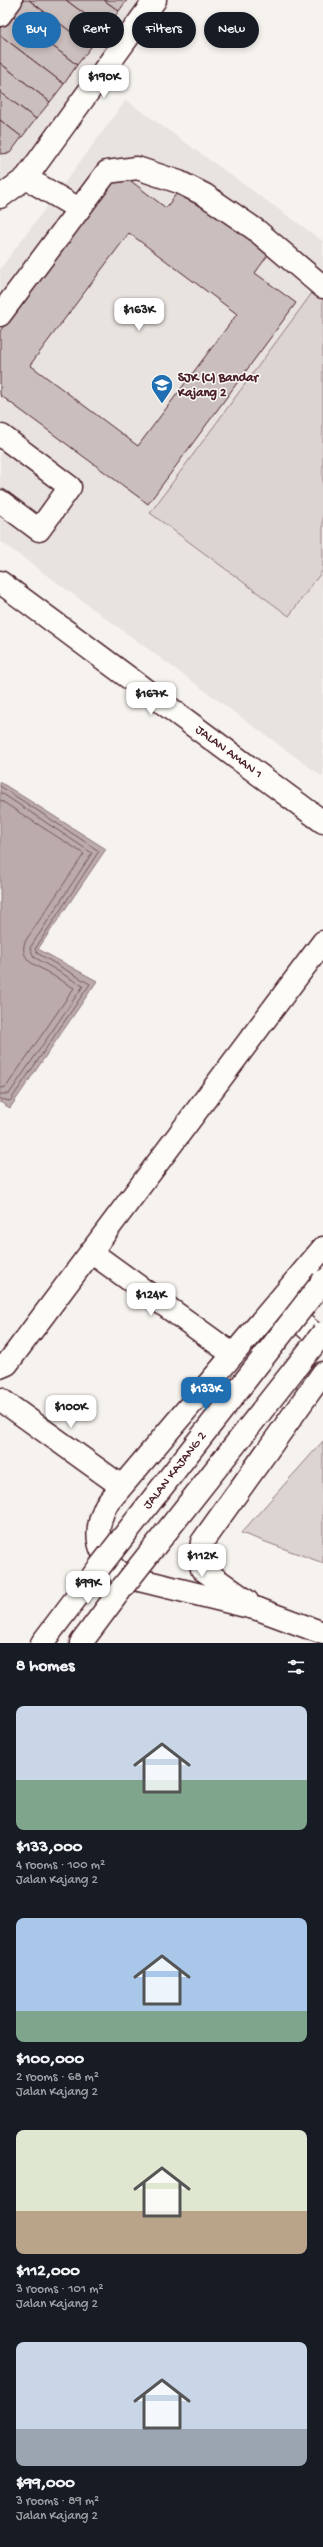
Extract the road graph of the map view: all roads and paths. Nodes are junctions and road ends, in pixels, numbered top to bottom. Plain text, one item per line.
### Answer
1 (11, 0) edge
2 (155, 0) edge
3 (0, 15) edge
4 (26, 178) junction
5 (0, 197) edge
6 (79, 209) junction
7 (323, 287) edge
8 (0, 315) edge
9 (1, 436) edge
10 (0, 501) edge
11 (0, 582) edge
12 (323, 822) edge
13 (323, 942) edge
14 (323, 1248) edge
15 (91, 1252) junction
16 (301, 1274) junction
17 (323, 1281) edge
18 (323, 1333) edge
19 (323, 1338) edge
20 (232, 1354) junction
21 (0, 1367) edge
22 (323, 1373) edge
23 (0, 1399) edge
24 (121, 1486) junction
25 (258, 1609) junction
26 (323, 1633) edge
27 (42, 1643) edge
28 (81, 1643) edge

1 - 3 main road
2 - 4 main road
4 - 5 main road
4 - 6 main road
6 - 7 main road
6 - 8 main road
9 - 10 main road
11 - 12 main road, JALAN AMAN 1
13 - 15 main road
14 - 16 main road
15 - 20 main road
15 - 21 main road
16 - 19 main road
16 - 20 main road
17 - 27 main road, JALAN KAJANG 2, bridge
18 - 28 main road, bridge
20 - 24 main road
22 - 25 main road
23 - 24 main road
24 - 25 main road
25 - 26 main road

